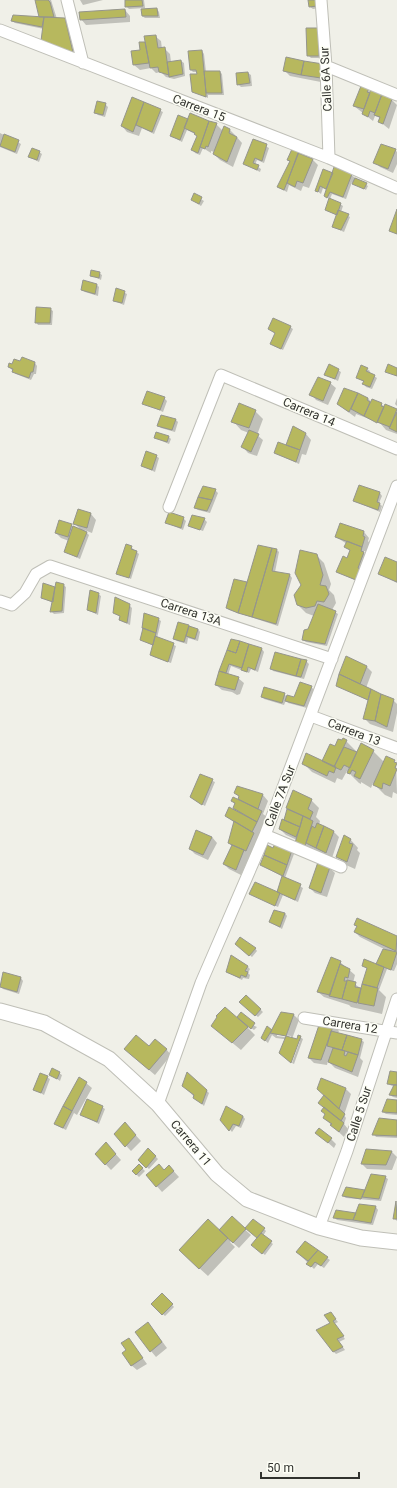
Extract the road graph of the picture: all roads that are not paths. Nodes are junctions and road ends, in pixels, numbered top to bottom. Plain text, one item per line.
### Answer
1 (67, 0) edge
2 (321, 0) edge
3 (0, 30) edge
4 (83, 63) junction
5 (326, 66) junction
6 (397, 95) edge
7 (329, 158) junction
8 (397, 188) edge
9 (397, 449) edge
10 (397, 486) edge
11 (169, 507) dead end
12 (0, 601) edge
13 (332, 659) junction
14 (311, 716) junction
15 (397, 748) edge
16 (265, 836) junction
17 (341, 867) dead end
18 (397, 999) edge
19 (0, 1011) edge
20 (304, 1018) dead end
21 (392, 1032) edge
22 (158, 1104) junction
23 (319, 1227) junction
24 (397, 1242) edge

1 - 4 street
2 - 5 street, Calle 6A Sur
3 - 4 street, Carrera 15
4 - 7 street, Carrera 15
5 - 6 street
5 - 7 street, Calle 6A Sur
7 - 8 street, Carrera 15
9 - 11 street, Carrera 14
10 - 13 street, Calle 7A Sur
12 - 13 street, Carrera 13A
13 - 14 street, Calle 7A Sur
14 - 15 street, Carrera 13
14 - 16 street, Calle 7A Sur
16 - 17 street
16 - 22 street, Calle 7A Sur
18 - 21 street, Calle 5 Sur
19 - 22 main road, Carrera 11
20 - 21 street, Carrera 12
21 - 23 street, Calle 5 Sur
22 - 23 main road, Carrera 11
23 - 24 main road, Carrera 11

